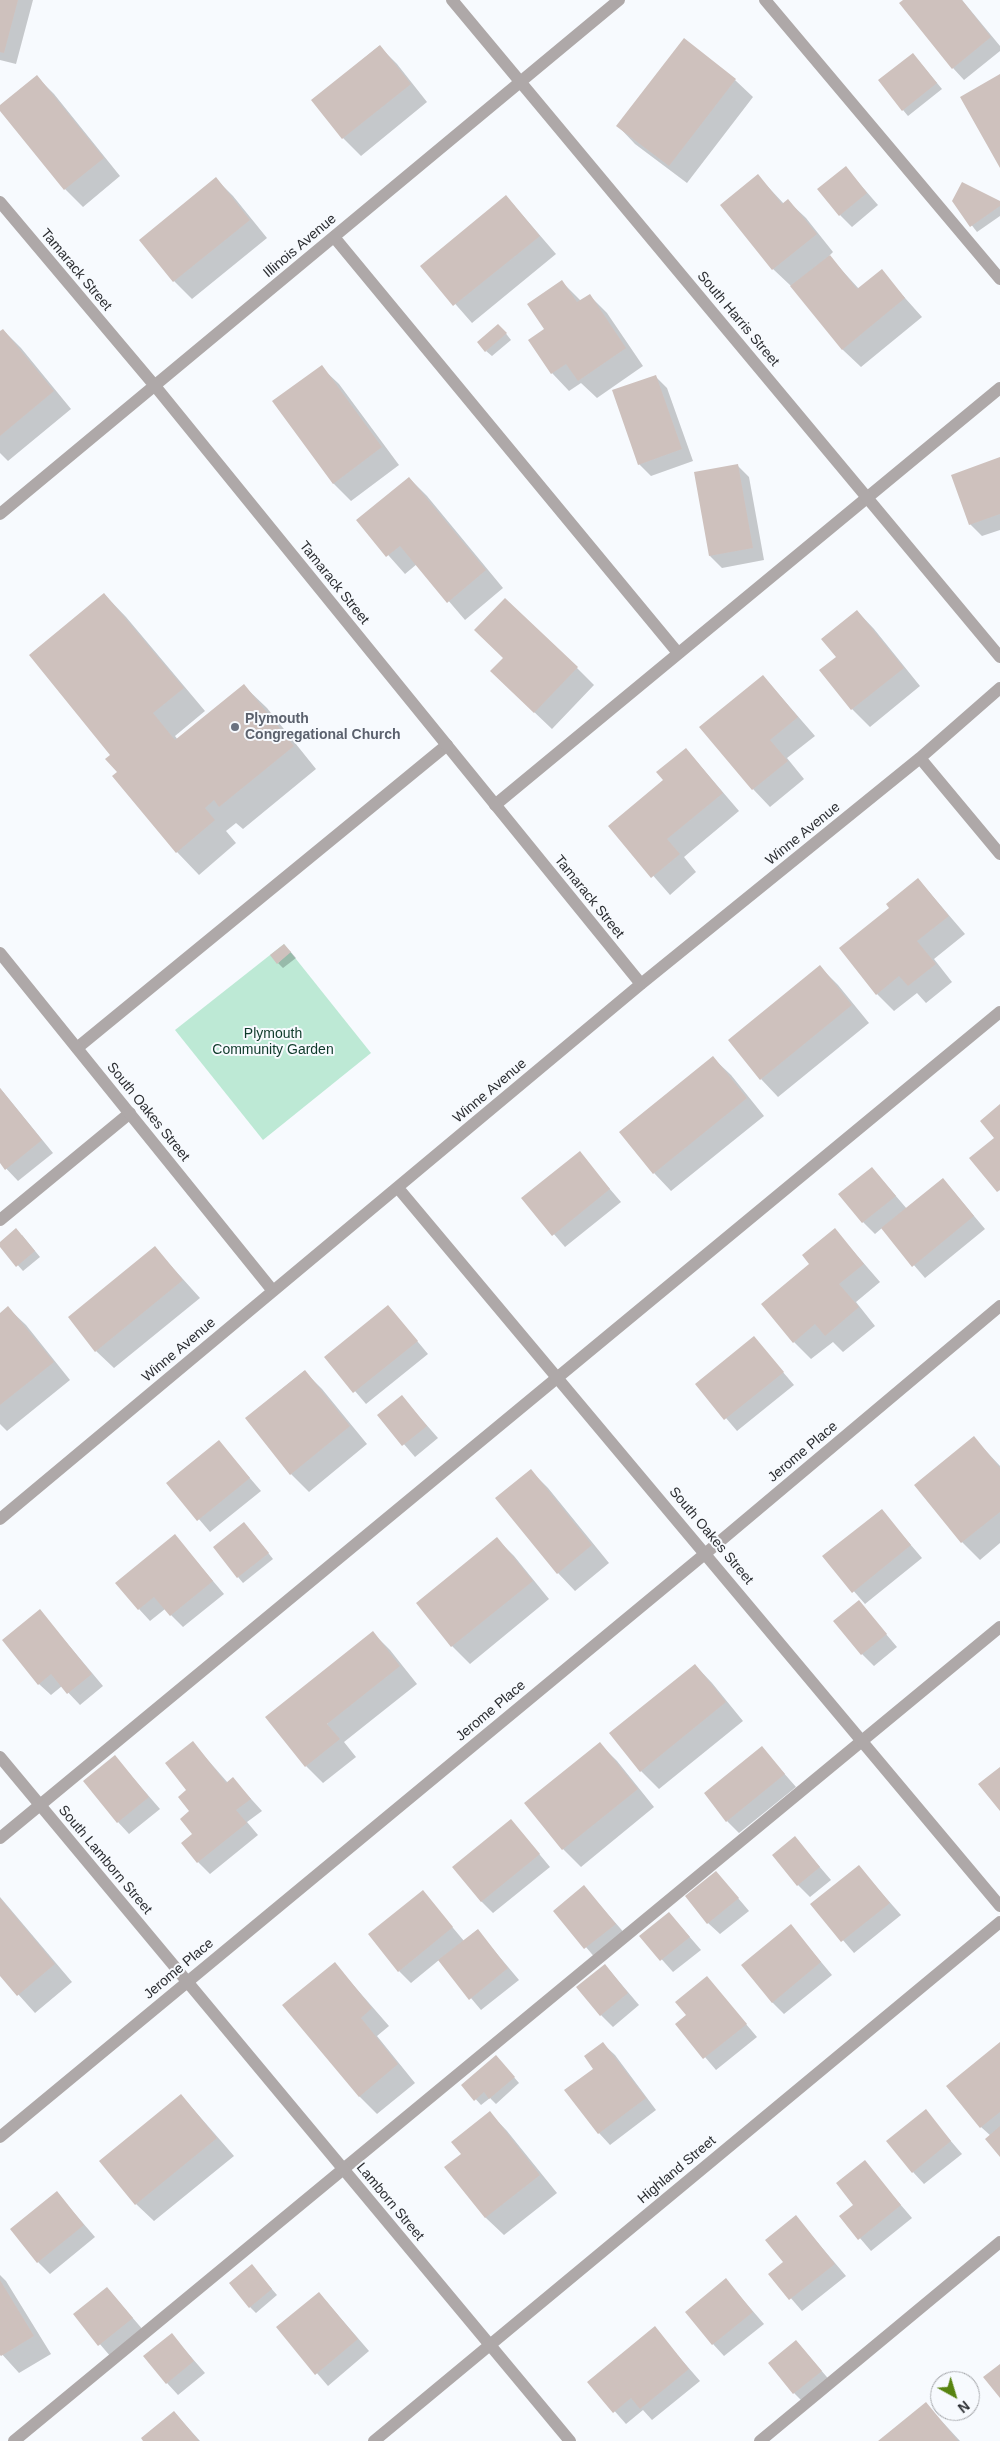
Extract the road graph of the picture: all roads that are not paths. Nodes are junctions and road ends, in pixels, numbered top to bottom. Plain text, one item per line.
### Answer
1 (452, 0) edge
2 (619, 0) edge
3 (765, 0) edge
4 (521, 82) junction
5 (0, 202) edge
6 (334, 236) junction
7 (1000, 279) edge
8 (155, 386) junction
9 (1000, 388) edge
10 (867, 498) junction
11 (0, 514) edge
12 (678, 653) junction
13 (1000, 658) edge
14 (1000, 688) edge
15 (447, 746) junction
16 (920, 758) junction
17 (495, 805) junction
18 (1000, 854) edge
19 (0, 953) edge
20 (641, 984) junction
21 (1000, 1012) edge
22 (77, 1048) junction
23 (130, 1113) junction
24 (398, 1188) junction
25 (0, 1220) edge
26 (273, 1291) junction
27 (1000, 1306) edge
28 (558, 1378) junction
29 (0, 1519) edge
30 (706, 1553) junction
31 (1000, 1627) edge
32 (862, 1741) junction
33 (0, 1757) edge
34 (39, 1805) junction
35 (0, 1838) edge
36 (1000, 1906) edge
37 (1000, 1922) edge
38 (188, 1981) junction
39 (0, 2137) edge
40 (343, 2168) junction
41 (1000, 2242) edge
42 (490, 2344) junction
43 (14, 2441) edge
44 (374, 2441) edge
45 (570, 2441) edge
46 (760, 2441) edge

1 - 4 street, South Harris Street
2 - 4 street, Illinois Avenue
3 - 7 street
4 - 6 street, Illinois Avenue
4 - 10 street, South Harris Street
5 - 8 street, Tamarack Street
6 - 8 street, Illinois Avenue
6 - 12 street
8 - 11 street, Illinois Avenue
8 - 15 street, Tamarack Street
9 - 10 street
10 - 12 street
10 - 13 street, South Harris Street
12 - 17 street
14 - 16 street, Winne Avenue
15 - 17 street, Tamarack Street
15 - 22 street
16 - 18 street
16 - 20 street, Winne Avenue
17 - 20 street, Tamarack Street
19 - 22 street, South Oakes Street
20 - 24 street, Winne Avenue
21 - 28 street
22 - 23 street, South Oakes Street
23 - 25 street
23 - 26 street, South Oakes Street
24 - 26 street, Winne Avenue
24 - 28 street, South Oakes Street
26 - 29 street, Winne Avenue
27 - 30 street, Jerome Place
28 - 30 street, South Oakes Street
28 - 34 street
30 - 32 street, South Oakes Street
30 - 38 street, Jerome Place
31 - 32 street
32 - 36 street, South Oakes Street
32 - 40 street
33 - 34 street, South Lamborn Street
34 - 35 street
34 - 38 street, South Lamborn Street
37 - 42 street, Highland Street
38 - 39 street, Jerome Place
38 - 40 street, Lamborn Street
40 - 42 street, Lamborn Street
40 - 43 street
41 - 46 street
42 - 44 street, Highland Street
42 - 45 street, Lamborn Street

